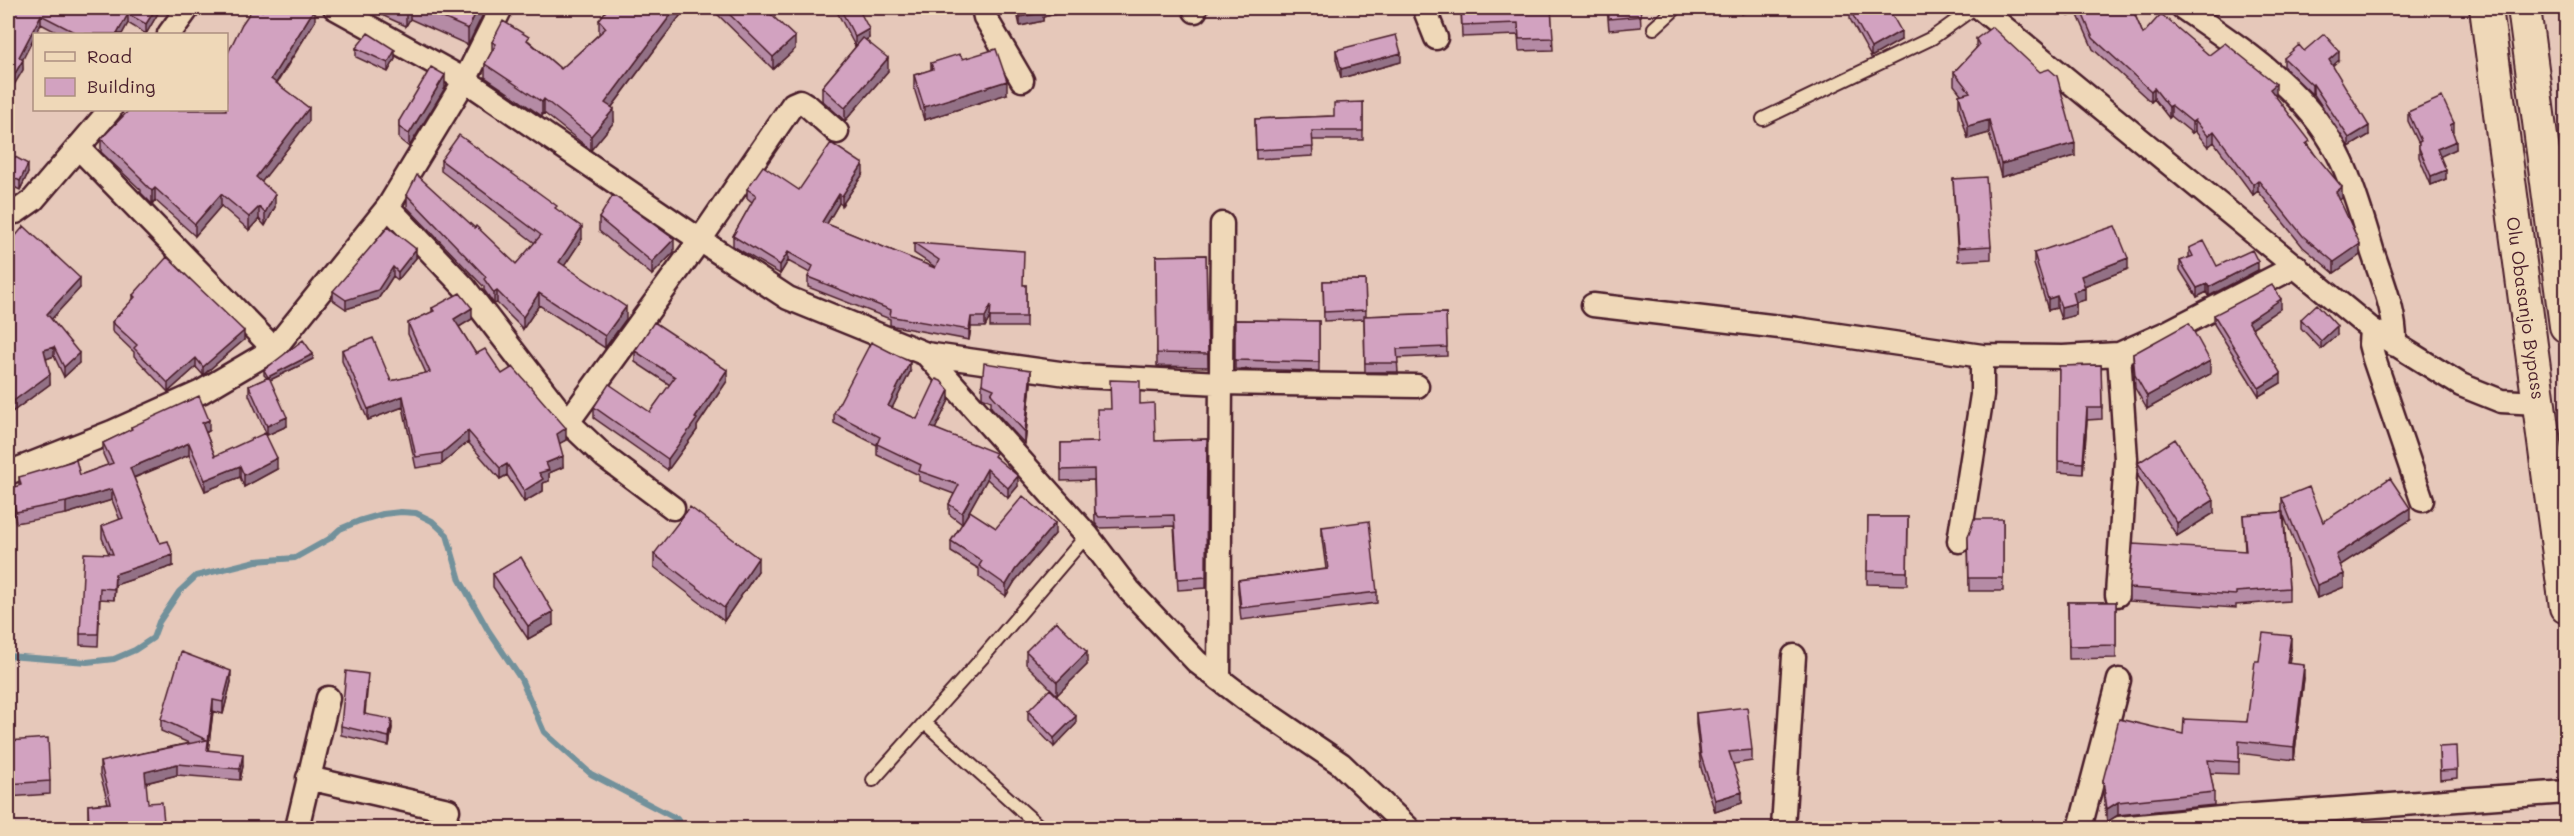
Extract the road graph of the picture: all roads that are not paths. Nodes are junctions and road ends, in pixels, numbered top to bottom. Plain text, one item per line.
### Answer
1 (188, 8) edge
2 (334, 8) edge
3 (501, 8) edge
4 (983, 8) edge
5 (1424, 8) edge
6 (1676, 8) edge
7 (1974, 8) edge
8 (1980, 8) edge
9 (2183, 8) edge
10 (2486, 8) edge
11 (2524, 8) edge
12 (1654, 28) dead end
13 (170, 33) edge
14 (1436, 38) dead end
15 (465, 80) junction
16 (1022, 80) dead end
17 (109, 111) edge
18 (1763, 119) dead end
19 (837, 132) dead end
20 (78, 147) junction
21 (388, 207) junction
22 (8, 212) edge
23 (1222, 224) dead end
24 (700, 240) junction
25 (2296, 266) junction
26 (1593, 305) dead end
27 (2566, 326) edge
28 (2371, 329) junction
29 (2395, 345) junction
30 (274, 349) junction
31 (926, 354) junction
32 (2119, 354) junction
33 (1982, 356) junction
34 (1220, 383) junction
35 (1417, 386) dead end
36 (2538, 403) junction
37 (568, 422) junction
38 (11, 465) edge
39 (2422, 500) dead end
40 (672, 508) dead end
41 (1087, 535) junction
42 (1959, 541) dead end
43 (2117, 595) dead end
44 (2566, 607) edge
45 (1794, 656) dead end
46 (1219, 679) junction
47 (2119, 680) dead end
48 (328, 698) dead end
49 (925, 723) junction
50 (308, 778) junction
51 (873, 780) dead end
52 (2566, 792) edge
53 (448, 810) dead end
54 (297, 828) edge
55 (1041, 828) edge
56 (1408, 828) edge
57 (1783, 828) edge
58 (2080, 828) edge
59 (2119, 828) edge

1 - 13 street
2 - 15 street
3 - 15 street
4 - 16 street
5 - 14 street
6 - 12 lane
7 - 18 lane
8 - 25 street
9 - 29 street
10 - 36 main road, Olu Obasanjo Bypass
11 - 27 main road
15 - 21 street
15 - 24 street
17 - 20 street
19 - 24 street
20 - 22 street
20 - 30 street
21 - 30 street
21 - 37 street
23 - 34 street
24 - 31 street
24 - 37 street
25 - 28 street
25 - 32 street
26 - 33 street
28 - 29 street
28 - 39 street
29 - 36 street
30 - 38 street
31 - 34 street
31 - 41 street
32 - 33 street
32 - 43 street
33 - 42 street
34 - 35 street
34 - 46 street
36 - 44 main road, Olu Obasanjo Bypass
37 - 40 street
41 - 46 street
41 - 49 lane
45 - 57 street
46 - 56 street
47 - 58 street
48 - 50 street
49 - 51 lane
49 - 55 lane
50 - 53 street
50 - 54 street
52 - 59 street

